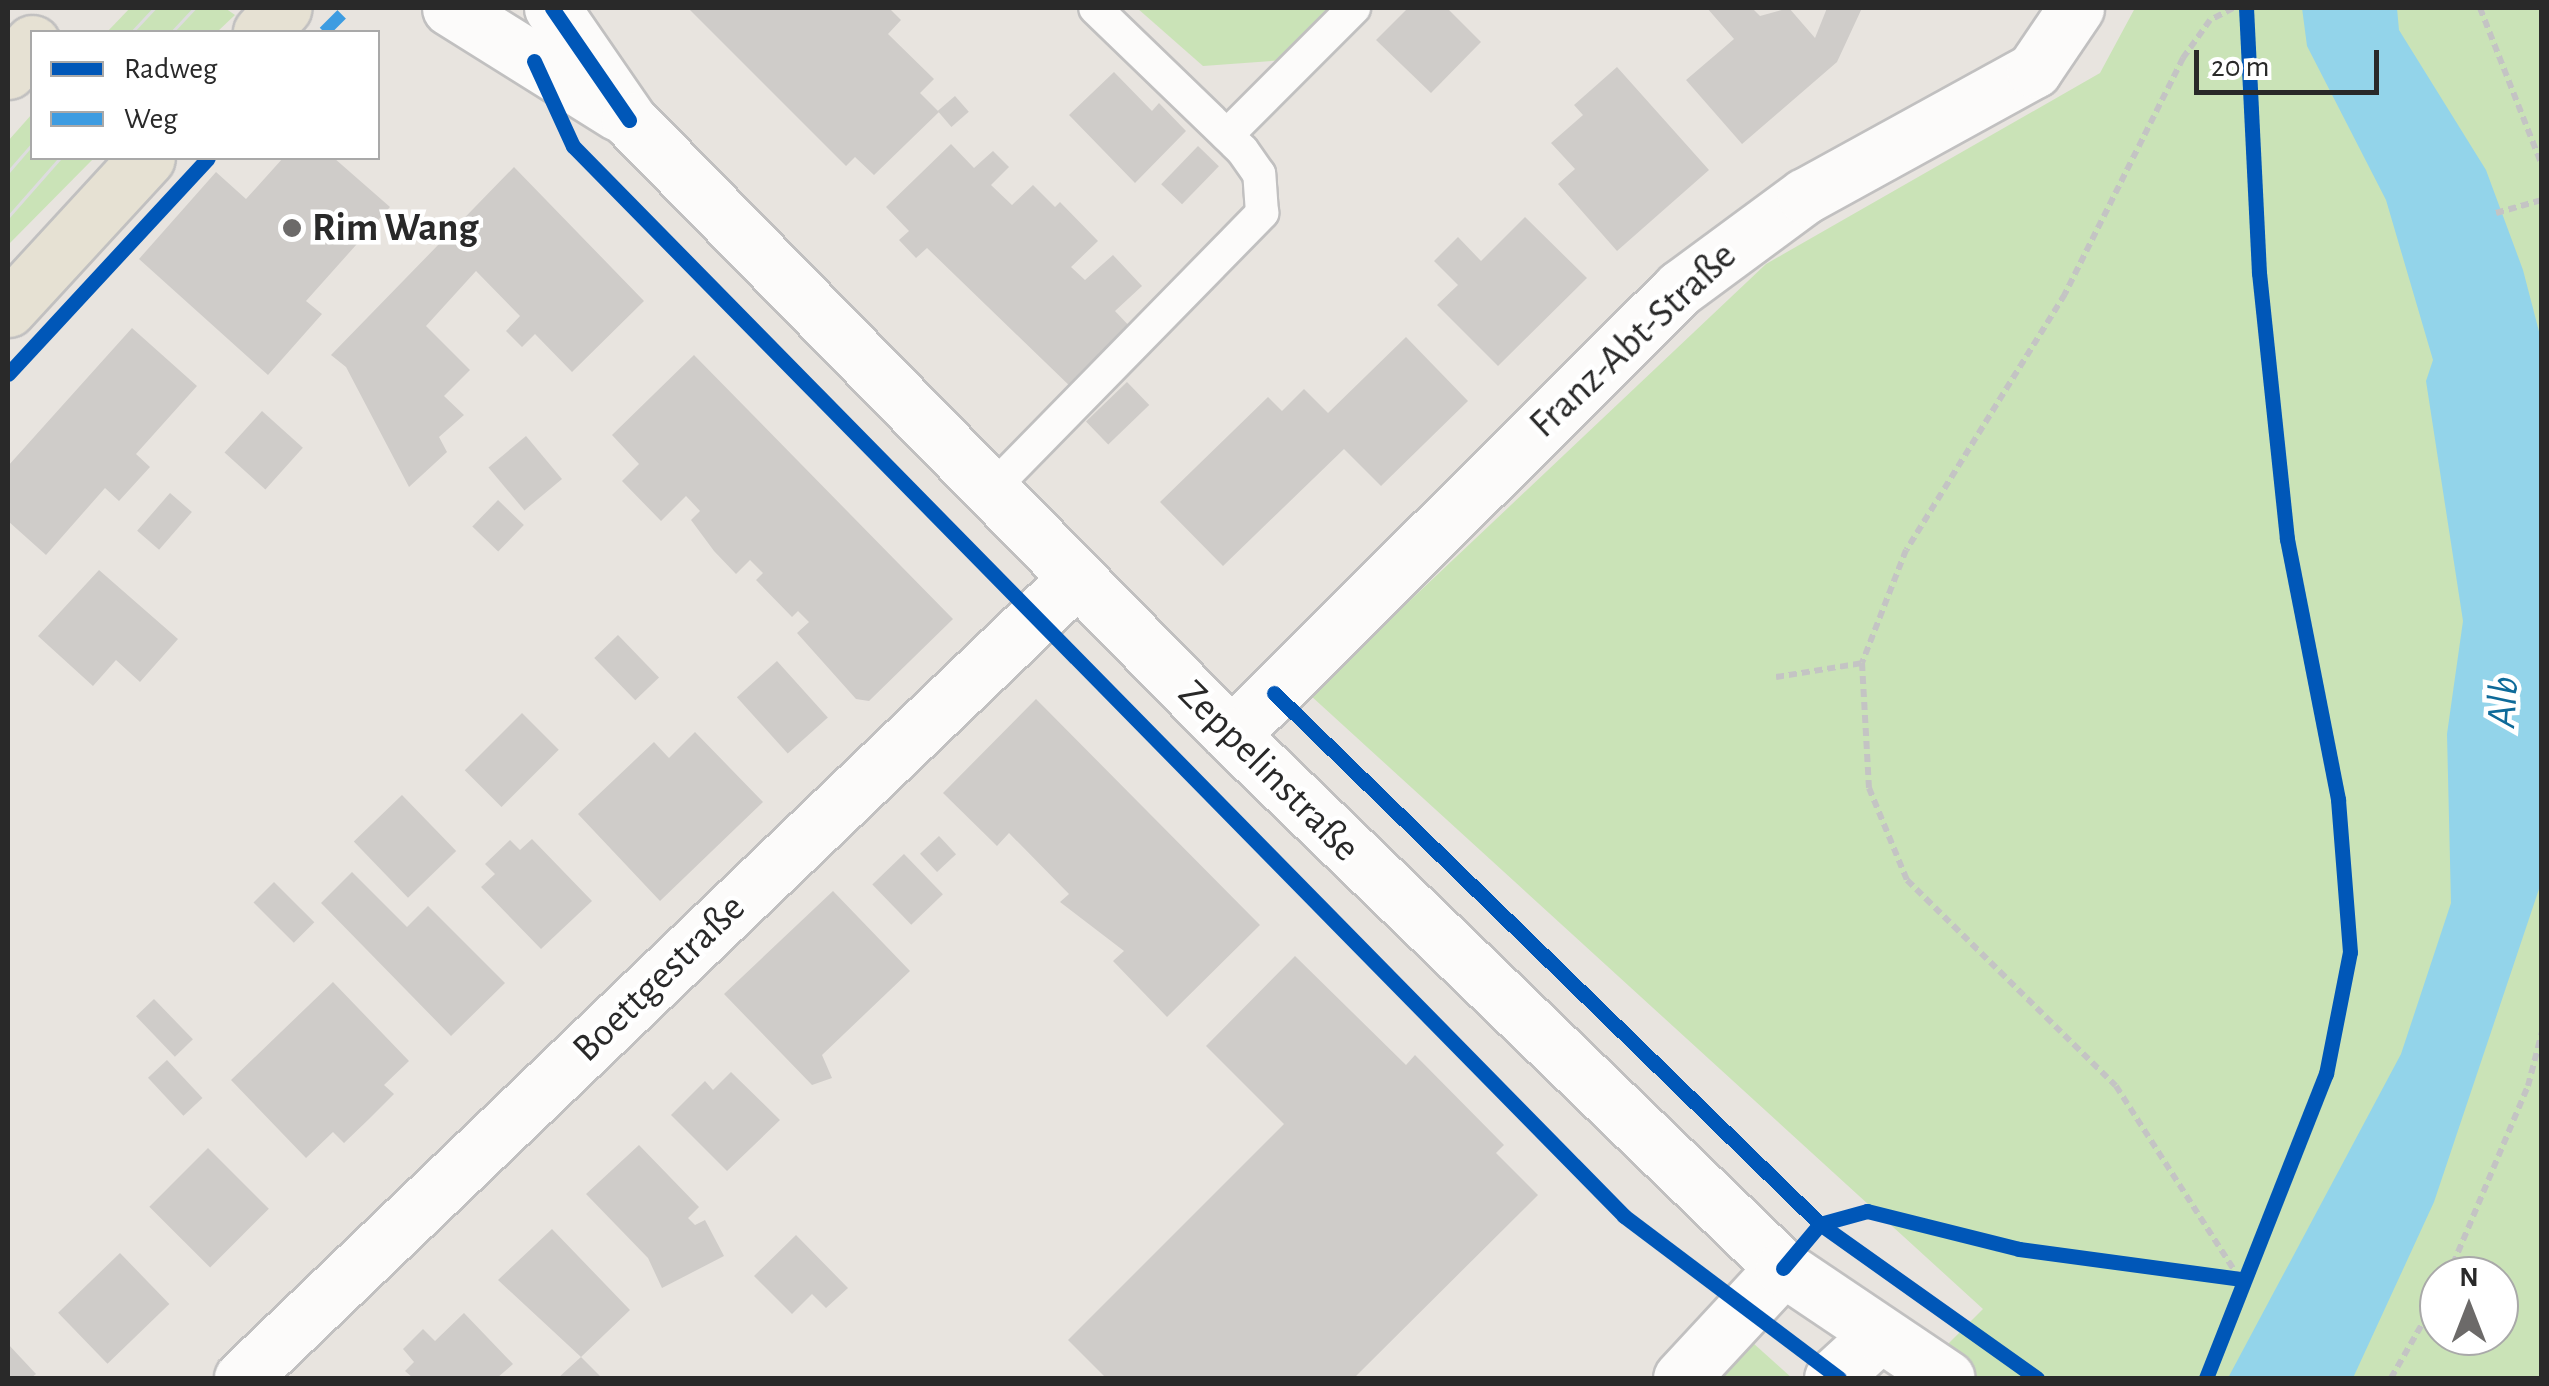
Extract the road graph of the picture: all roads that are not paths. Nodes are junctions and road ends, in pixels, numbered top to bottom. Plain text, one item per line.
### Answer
1 (65, 8) edge
2 (284, 8) edge
3 (450, 8) edge
4 (552, 8) edge
5 (1095, 8) edge
6 (1354, 8) edge
7 (2076, 8) edge
8 (44, 30) edge
9 (263, 30) edge
10 (30, 45) edge
11 (8, 71) edge
12 (628, 120) junction
13 (1227, 136) junction
14 (145, 160) edge
15 (8, 309) edge
16 (991, 490) junction
17 (1077, 578) junction
18 (1231, 735) junction
19 (1782, 1268) junction
20 (1880, 1334) junction
21 (242, 1378) edge
22 (1681, 1378) edge
23 (1832, 1378) edge
24 (1948, 1378) edge

1 - 8 main road
2 - 9 main road
3 - 12 street, Zeppelinstraße
4 - 12 street, Zeppelinstraße
5 - 13 lane
6 - 13 lane
7 - 18 street, Franz-Abt-Straße
10 - 11 main road
12 - 16 street, Zeppelinstraße
13 - 16 lane
14 - 15 main road
16 - 17 street, Zeppelinstraße
17 - 18 street, Zeppelinstraße
17 - 21 street, Boettgestraße
18 - 19 street, Zeppelinstraße
19 - 20 street, Zeppelinstraße
19 - 22 street
20 - 23 street
20 - 24 street, Zeppelinstraße

